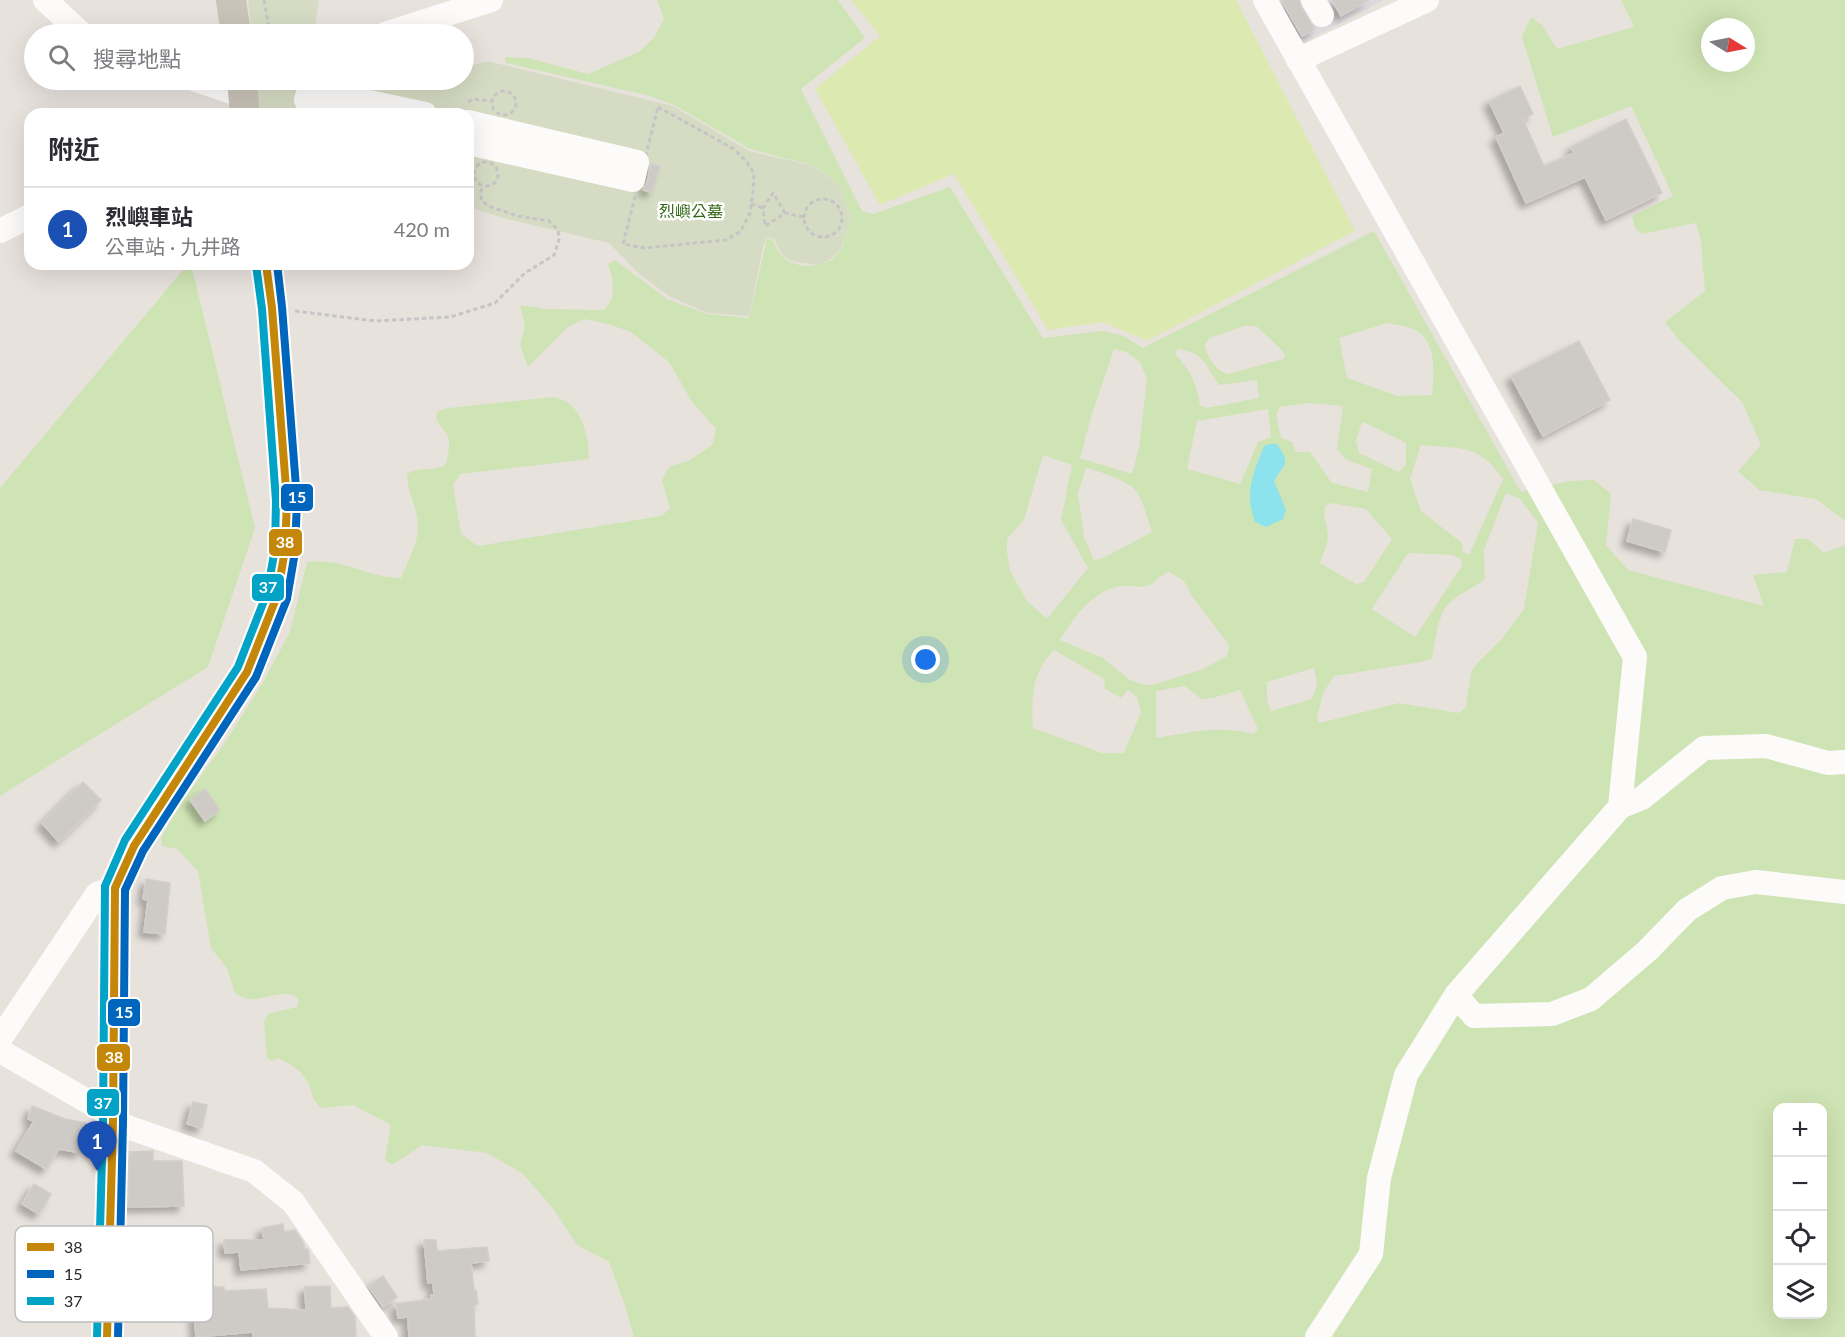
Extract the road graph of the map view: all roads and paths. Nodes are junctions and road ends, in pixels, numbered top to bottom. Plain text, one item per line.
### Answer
1 (45, 0) edge
2 (231, 0) edge
3 (264, 0) edge
4 (491, 0) edge
5 (1264, 0) edge
6 (1427, 0) edge
7 (71, 24) edge
8 (235, 24) edge
9 (268, 24) edge
10 (416, 24) edge
11 (1298, 60) junction
12 (224, 90) edge
13 (309, 90) edge
14 (314, 90) edge
15 (506, 92) joint
16 (244, 97) edge
17 (338, 108) edge
18 (397, 108) edge
19 (474, 123) edge
20 (474, 144) edge
21 (474, 171) joint
22 (483, 186) junction
23 (751, 204) junction
24 (763, 208) junction
25 (785, 213) junction
26 (804, 217) junction
27 (24, 219) edge
28 (0, 231) edge
29 (267, 270) edge
30 (272, 308) junction
31 (1845, 762) edge
32 (1620, 807) junction
33 (115, 888) junction
34 (1845, 892) edge
35 (1456, 995) junction
36 (0, 1039) edge
37 (0, 1051) edge
38 (113, 1119) junction
39 (110, 1226) edge
40 (107, 1322) edge
41 (107, 1337) edge
42 (386, 1337) edge
43 (1317, 1337) edge

1 - 7 street
2 - 8 main road
3 - 9 path
4 - 10 street
5 - 11 street
6 - 11 street
11 - 32 street
12 - 16 street
13 - 17 street
14 - 18 street
15 - 15 path
19 - 20 street
21 - 22 path
21 - 22 path
22 - 30 path
23 - 23 path
23 - 24 path
24 - 25 path
24 - 25 path
25 - 26 path
26 - 26 path
27 - 28 street
29 - 30 main road
30 - 33 main road
31 - 32 street
32 - 35 street
33 - 36 street
33 - 38 main road
34 - 35 street
35 - 43 street
37 - 38 street
38 - 39 main road
38 - 42 street
40 - 41 main road

